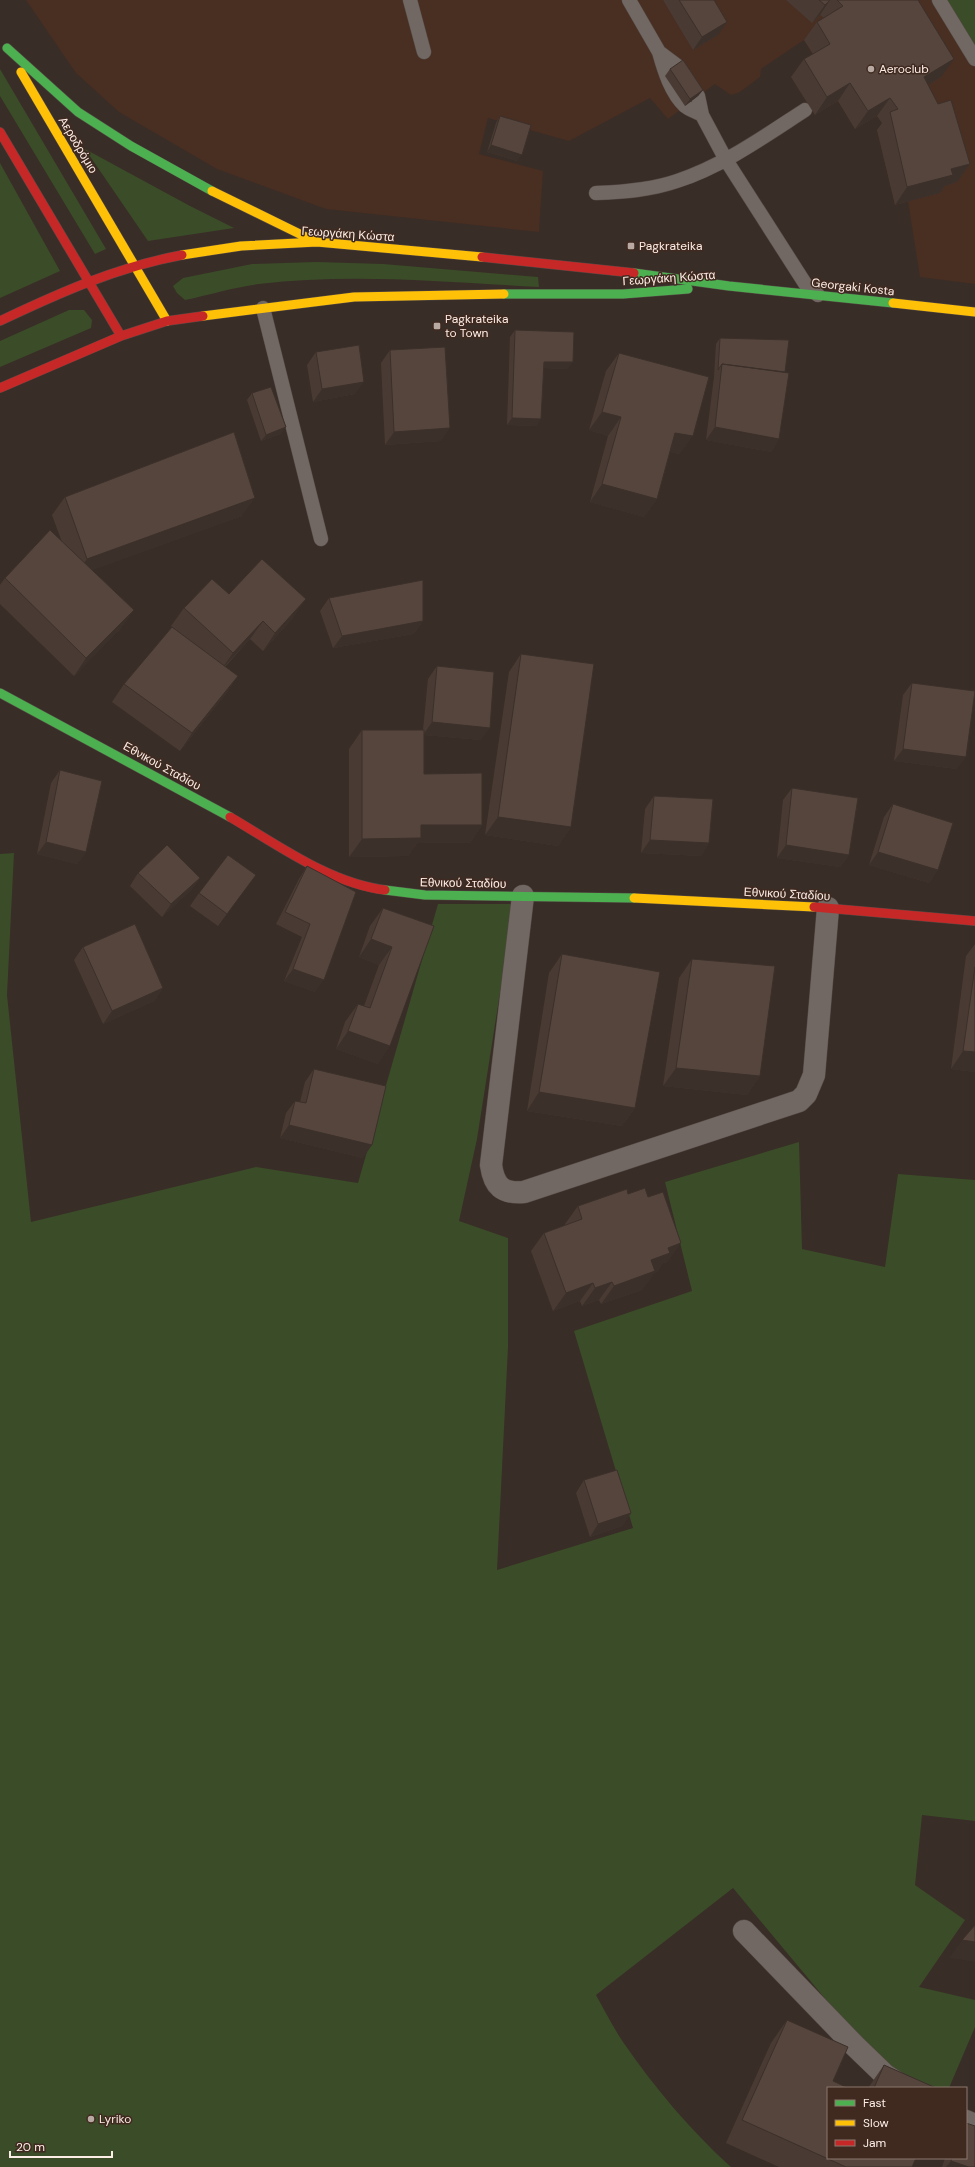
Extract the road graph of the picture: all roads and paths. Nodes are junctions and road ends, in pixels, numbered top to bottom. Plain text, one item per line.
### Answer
1 (410, 0) edge
2 (629, 0) edge
3 (939, 0) edge
4 (424, 52) dead end
5 (975, 59) edge
6 (805, 110) dead end
7 (0, 132) edge
8 (726, 160) junction
9 (596, 193) dead end
10 (317, 242) junction
11 (136, 266) junction
12 (88, 281) junction
13 (729, 286) junction
14 (818, 295) junction
15 (263, 308) junction
16 (975, 312) edge
17 (0, 321) edge
18 (167, 321) junction
19 (121, 336) junction
20 (0, 388) edge
21 (322, 539) dead end
22 (0, 693) edge
23 (523, 896) junction
24 (828, 908) junction
25 (975, 921) edge
26 (744, 1931) dead end
27 (904, 2087) edge

1 - 4 lane
2 - 8 lane
3 - 5 lane
6 - 8 lane
7 - 12 main road
8 - 9 lane
8 - 14 lane
10 - 11 main road, Γεωργάκη Κώστα
10 - 11 main road, Αεροδρόμιο
10 - 13 main road, Γεωργάκη Κώστα
11 - 12 main road, Γεωργάκη Κώστα
11 - 18 main road, Αεροδρόμιο
12 - 17 main road, Γεωργάκη Κώστα
12 - 19 main road
13 - 14 main road, Georgaki Kosta
13 - 15 main road, Γεωργάκη Κώστα
14 - 16 main road, Georgaki Kosta
15 - 18 main road, Γεωργάκη Κώστα
15 - 21 lane
18 - 19 main road, Γεωργάκη Κώστα
19 - 20 main road, Γεωργάκη Κώστα
22 - 23 main road, Εθνικού Σταδίου
23 - 24 main road, Εθνικού Σταδίου
23 - 24 street
24 - 25 main road, Εθνικού Σταδίου
26 - 27 street

